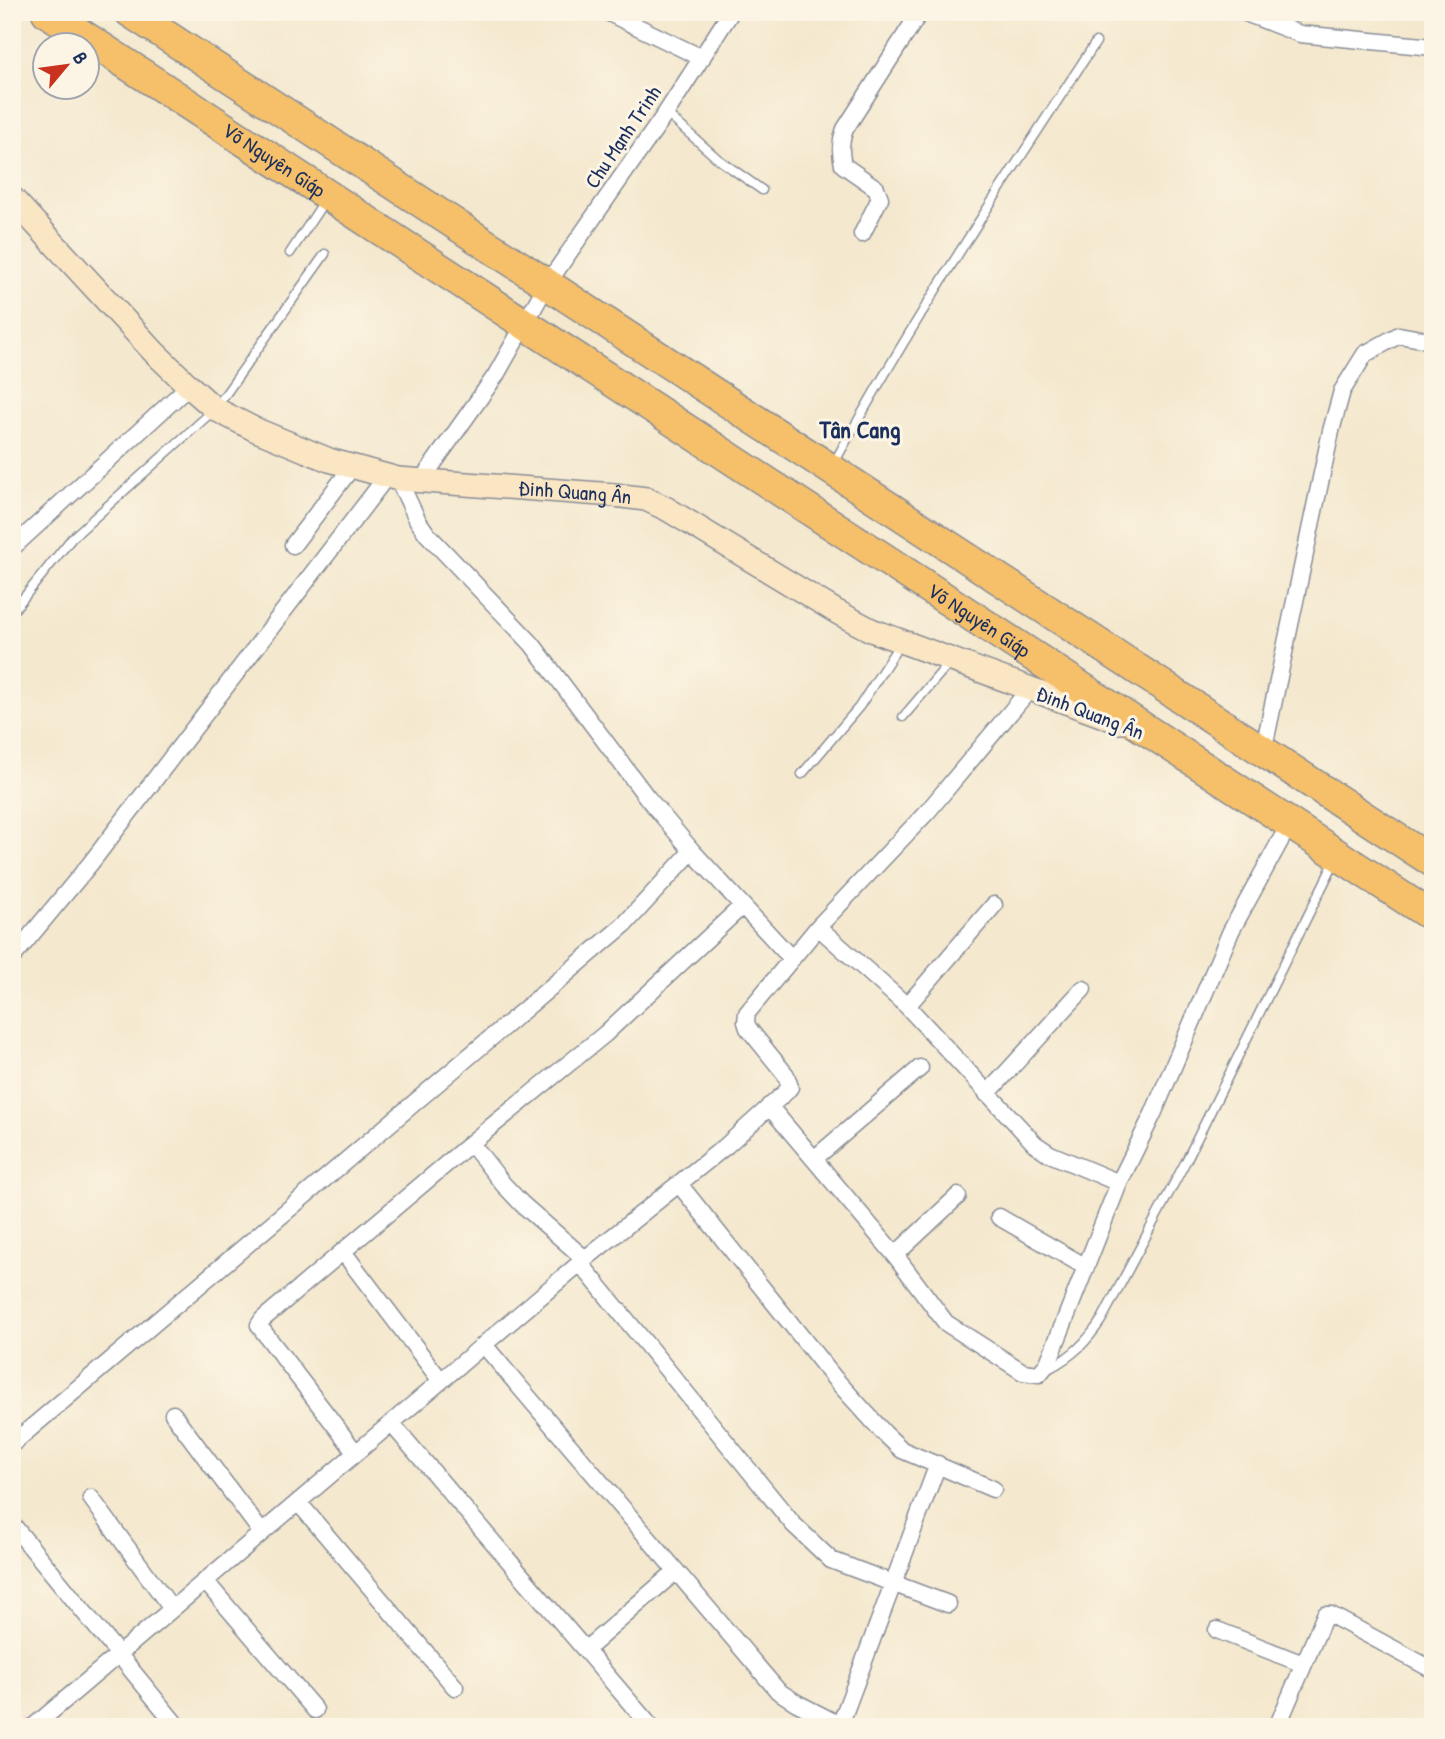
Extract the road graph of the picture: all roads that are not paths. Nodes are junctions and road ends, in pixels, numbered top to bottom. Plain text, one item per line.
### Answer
1 (47, 12) edge
2 (130, 12) edge
3 (607, 12) edge
4 (731, 12) edge
5 (920, 12) edge
6 (1243, 12) edge
7 (1096, 42) dead end
8 (1433, 47) edge
9 (702, 58) junction
10 (666, 113) junction
11 (762, 190) dead end
12 (328, 195) junction
13 (12, 198) edge
14 (862, 234) dead end
15 (290, 253) dead end
16 (325, 254) dead end
17 (547, 284) junction
18 (526, 325) junction
19 (1420, 339) dead end
20 (189, 386) junction
21 (215, 410) junction
22 (352, 467) junction
23 (831, 469) junction
24 (402, 479) junction
25 (293, 545) dead end
26 (12, 548) edge
27 (12, 612) edge
28 (901, 642) junction
29 (951, 660) junction
30 (1029, 690) junction
31 (903, 717) dead end
32 (1263, 751) junction
33 (1181, 753) junction
34 (802, 774) dead end
35 (1290, 824) junction
36 (692, 851) junction
37 (1338, 855) junction
38 (1433, 862) edge
39 (742, 905) junction
40 (994, 905) dead end
41 (1433, 917) edge
42 (818, 927) junction
43 (12, 958) edge
44 (791, 958) junction
45 (1083, 989) dead end
46 (907, 1006) junction
47 (920, 1068) dead end
48 (987, 1094) junction
49 (769, 1106) junction
50 (471, 1143) junction
51 (814, 1159) junction
52 (1119, 1183) junction
53 (679, 1184) junction
54 (958, 1196) dead end
55 (999, 1217) dead end
56 (344, 1253) junction
57 (895, 1255) junction
58 (583, 1261) junction
59 (1086, 1267) junction
60 (484, 1345) junction
61 (1039, 1374) junction
62 (441, 1381) junction
63 (173, 1414) dead end
64 (391, 1423) junction
65 (12, 1444) edge
66 (356, 1453) junction
67 (938, 1464) junction
68 (993, 1489) dead end
69 (91, 1498) dead end
70 (298, 1502) junction
71 (12, 1524) edge
72 (262, 1533) junction
73 (676, 1571) junction
74 (205, 1581) junction
75 (894, 1583) junction
76 (948, 1604) dead end
77 (172, 1609) junction
78 (1217, 1630) dead end
79 (585, 1650) junction
80 (118, 1654) junction
81 (1303, 1664) junction
82 (1433, 1670) edge
83 (455, 1687) dead end
84 (316, 1710) dead end
85 (33, 1727) edge
86 (178, 1727) edge
87 (650, 1727) edge
88 (1277, 1727) edge

1 - 12 highway, Võ Nguyên Giáp
2 - 17 highway
3 - 9 street
4 - 9 street, Chu Mạnh Trinh
5 - 14 street
6 - 8 street
7 - 23 lane
9 - 10 street, Chu Mạnh Trinh
10 - 11 lane
10 - 17 street, Chu Mạnh Trinh
12 - 15 lane
12 - 18 highway, Võ Nguyên Giáp
13 - 20 street, Đinh Quang Ân
16 - 21 lane
17 - 18 street, Chu Mạnh Trinh
17 - 23 highway
18 - 24 street, Chu Mạnh Trinh
18 - 33 highway, Võ Nguyên Giáp
19 - 32 street
20 - 21 street, Đinh Quang Ân
20 - 26 street
21 - 22 street, Đinh Quang Ân
21 - 27 lane
22 - 24 street, Đinh Quang Ân
22 - 25 street
23 - 32 highway
24 - 28 street, Đinh Quang Ân
24 - 36 street
24 - 43 street, Chu Mạnh Trinh
28 - 29 street, Đinh Quang Ân
28 - 34 lane
29 - 30 street, Đinh Quang Ân
29 - 31 lane
30 - 33 street, Đinh Quang Ân
30 - 42 street
32 - 38 highway
33 - 35 highway, Võ Nguyên Giáp
35 - 37 highway, Võ Nguyên Giáp
35 - 52 street
36 - 39 street
36 - 65 street
37 - 41 highway, Võ Nguyên Giáp
37 - 61 lane
39 - 44 street
39 - 50 street
40 - 46 street
42 - 44 street
42 - 46 street
44 - 49 street
45 - 48 street
46 - 48 street
47 - 51 street
48 - 52 street
49 - 51 street
49 - 53 street
50 - 56 street
50 - 58 street
51 - 57 street
52 - 59 street
53 - 58 street
53 - 67 street
54 - 57 street
55 - 59 street
56 - 62 street
56 - 66 street
57 - 61 street
58 - 60 street
58 - 75 street
59 - 61 street
60 - 62 street
60 - 73 street
62 - 64 street
63 - 72 street
64 - 66 street
64 - 79 street
66 - 70 street
67 - 68 street
67 - 75 street
69 - 77 street
70 - 72 street
70 - 83 street
71 - 80 street
72 - 74 street
73 - 75 street
73 - 79 street
74 - 77 street
74 - 84 street
75 - 76 street
77 - 80 street
78 - 81 street
79 - 87 street
80 - 85 street
80 - 86 street
81 - 82 street
81 - 88 street

